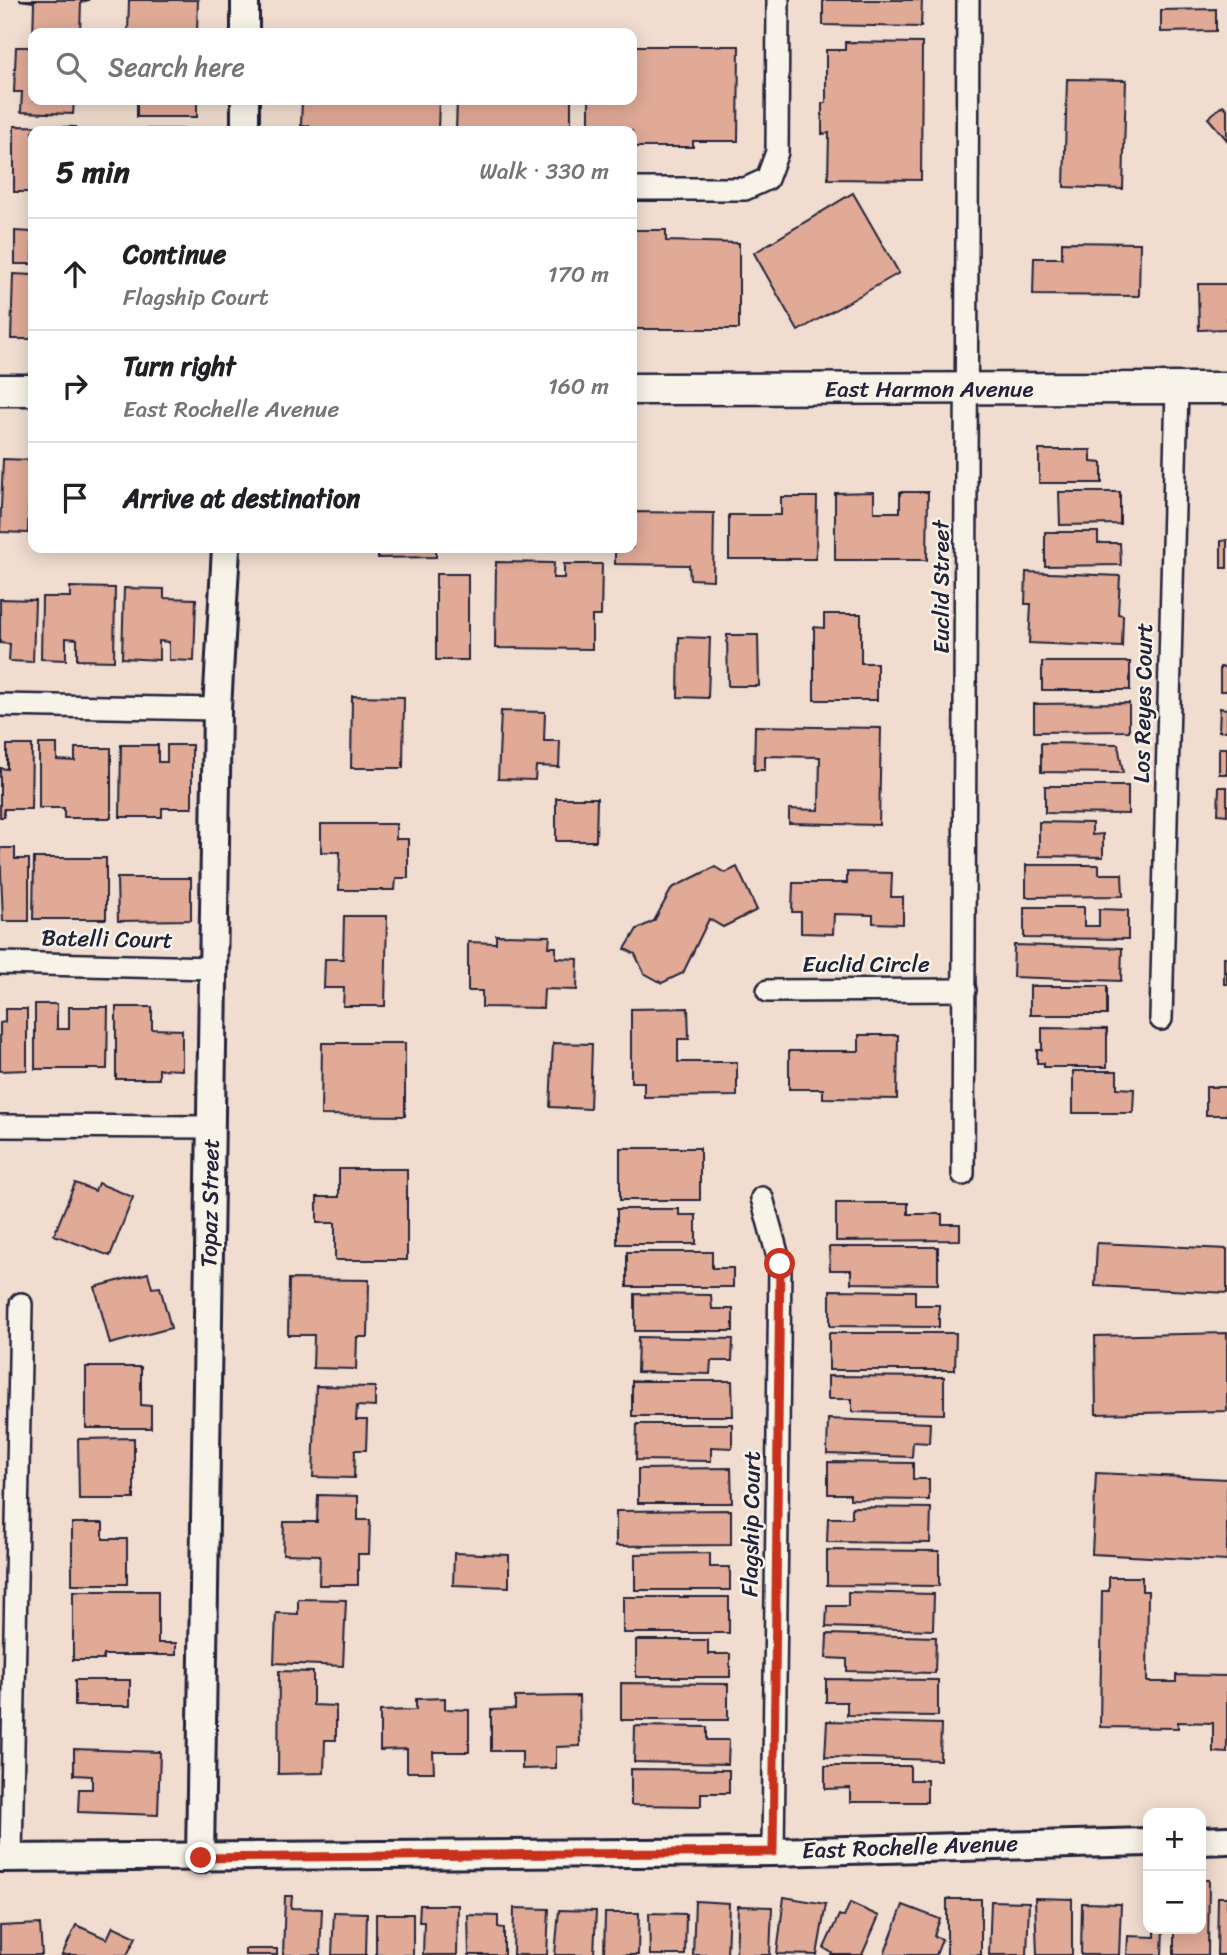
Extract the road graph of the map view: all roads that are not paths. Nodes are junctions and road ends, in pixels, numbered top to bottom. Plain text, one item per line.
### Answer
1 (245, 0) edge
2 (778, 0) edge
3 (968, 0) edge
4 (245, 28) edge
5 (245, 105) edge
6 (245, 126) edge
7 (637, 189) edge
8 (1177, 388) junction
9 (1227, 388) edge
10 (637, 389) edge
11 (968, 389) junction
12 (0, 390) edge
13 (28, 390) edge
14 (226, 553) edge
15 (0, 705) edge
16 (217, 709) junction
17 (0, 963) edge
18 (214, 968) junction
19 (965, 990) junction
20 (768, 991) dead end
21 (1161, 1019) dead end
22 (0, 1126) edge
23 (211, 1127) junction
24 (963, 1174) dead end
25 (762, 1198) dead end
26 (21, 1304) dead end
27 (1227, 1840) edge
28 (1206, 1841) edge
29 (1143, 1842) edge
30 (773, 1852) junction
31 (6, 1858) edge
32 (201, 1858) junction

1 - 4 street
2 - 7 street
3 - 11 street, Euclid Street
5 - 6 street
8 - 9 main road, East Harmon Avenue
8 - 11 main road, East Harmon Avenue
8 - 21 street, Los Reyes Court
10 - 11 main road, East Harmon Avenue
11 - 19 street, Euclid Street
12 - 13 main road
14 - 16 street, Topaz Street
15 - 16 street
16 - 18 street, Topaz Street
17 - 18 street, Batelli Court
18 - 23 street, Topaz Street
19 - 20 street, Euclid Circle
19 - 24 street, Euclid Street
22 - 23 street
23 - 32 street, Topaz Street
25 - 30 street, Flagship Court
26 - 31 street
27 - 28 street
29 - 30 street, East Rochelle Avenue
30 - 32 street, East Rochelle Avenue
31 - 32 street, East Rochelle Avenue

